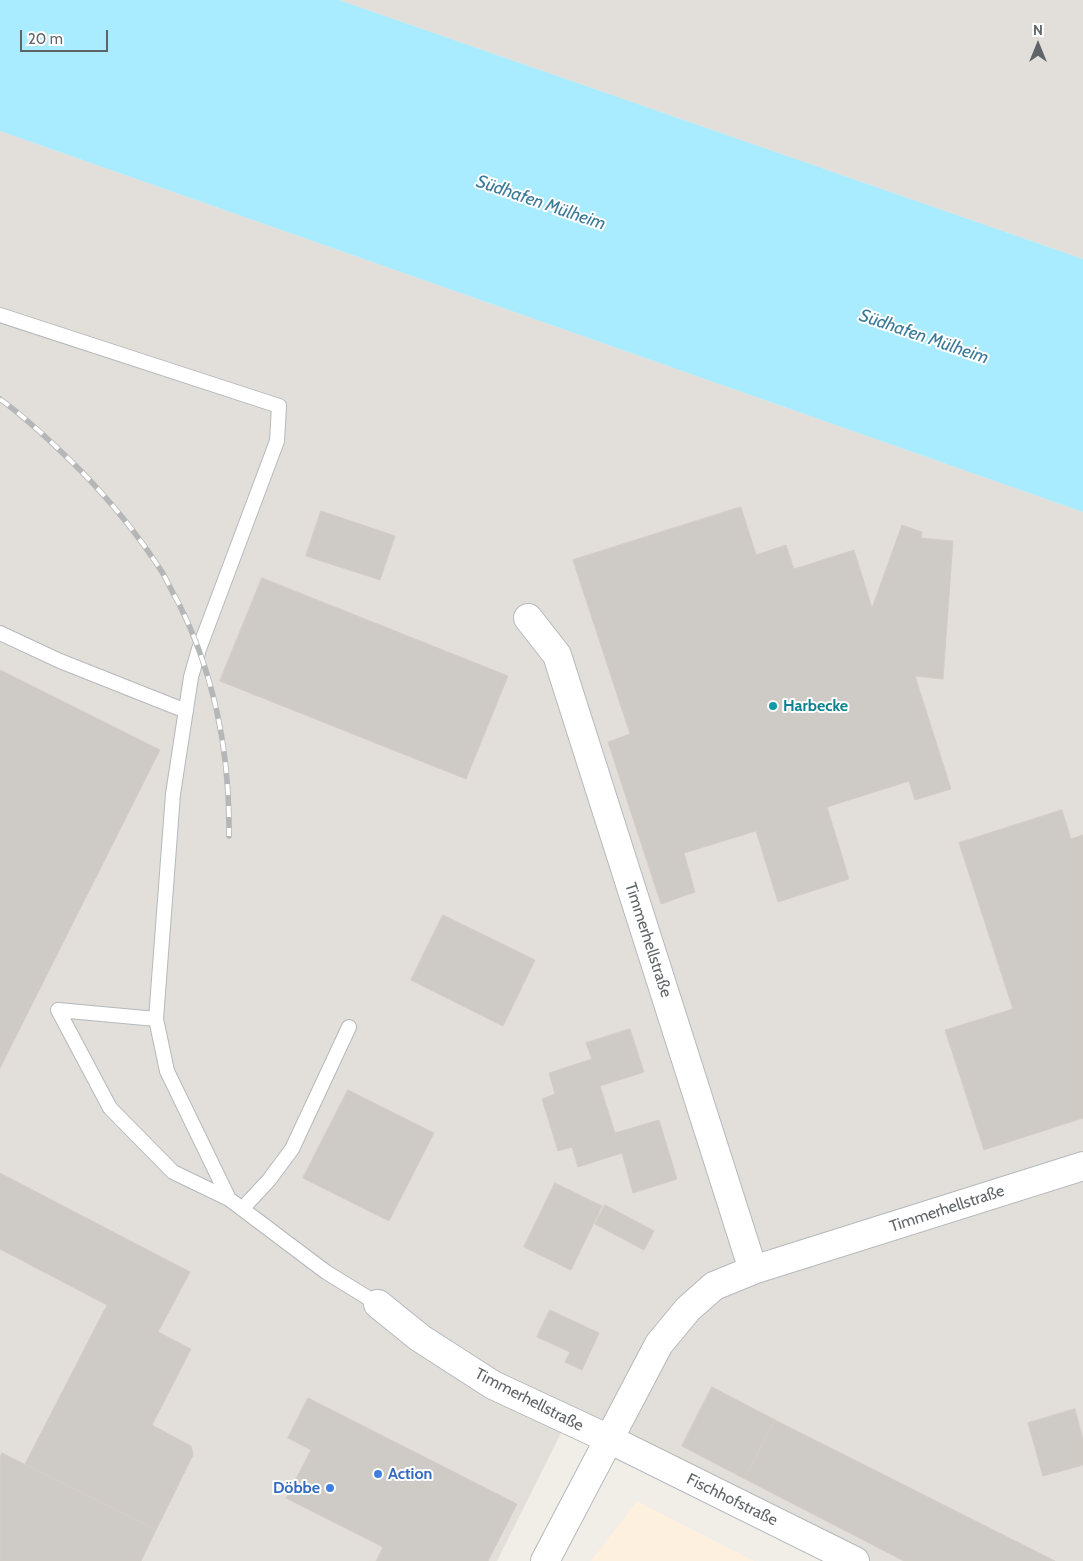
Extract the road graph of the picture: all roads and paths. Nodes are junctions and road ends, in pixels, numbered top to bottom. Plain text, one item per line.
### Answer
1 (0, 315) edge
2 (528, 618) dead end
3 (0, 633) edge
4 (186, 711) junction
5 (156, 1019) junction
6 (349, 1026) dead end
7 (1083, 1166) edge
8 (229, 1199) junction
9 (242, 1209) junction
10 (753, 1270) junction
11 (378, 1304) joint
12 (609, 1439) junction
13 (545, 1561) edge
14 (855, 1561) edge

1 - 4 lane
2 - 10 street, Timmerhellstraße
3 - 4 lane
4 - 5 lane
5 - 8 lane
5 - 8 lane
6 - 9 lane
7 - 10 street, Timmerhellstraße
8 - 9 lane
9 - 11 lane
10 - 12 street, Timmerhellstraße
11 - 12 street, Timmerhellstraße
12 - 13 street, Timmerhellstraße
12 - 14 street, Fischhofstraße

